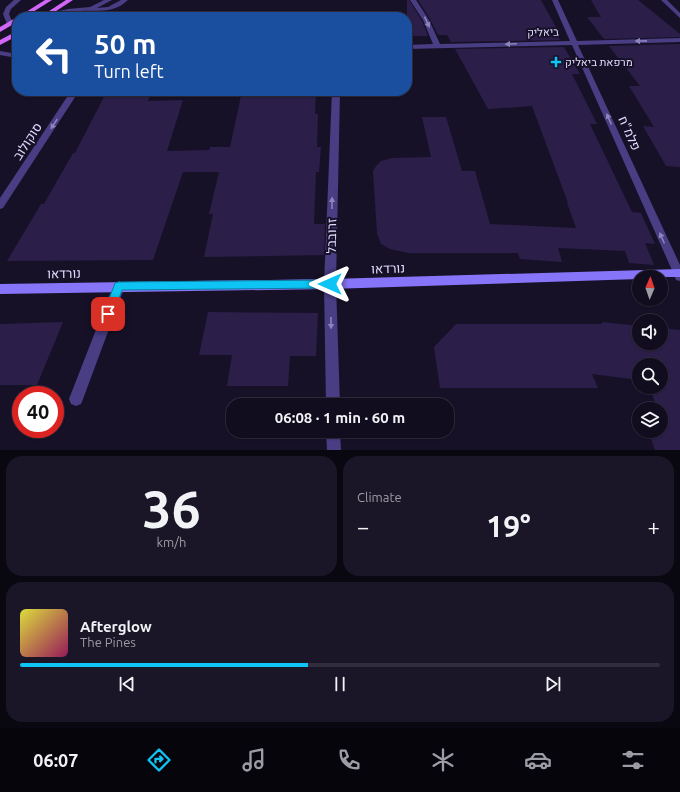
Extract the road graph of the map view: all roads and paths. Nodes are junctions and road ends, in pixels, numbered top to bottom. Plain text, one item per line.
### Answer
1 (18, 0) edge
2 (49, 0) edge
3 (109, 0) edge
4 (125, 0) edge
5 (413, 0) edge
6 (555, 0) edge
7 (664, 0) edge
8 (70, 1) edge
9 (90, 9) junction
10 (29, 12) edge
11 (52, 12) edge
12 (62, 12) edge
13 (3, 13) edge
14 (680, 16) edge
15 (10, 24) joint
16 (0, 30) edge
17 (12, 36) edge
18 (680, 40) edge
19 (574, 42) junction
20 (0, 43) edge
21 (437, 46) junction
22 (412, 47) edge
23 (0, 53) edge
24 (12, 55) edge
25 (72, 96) edge
26 (336, 96) edge
27 (0, 206) edge
28 (679, 275) edge
29 (330, 284) junction
30 (119, 286) junction
31 (0, 289) edge
32 (333, 398) edge
33 (76, 399) dead end
34 (333, 438) edge
35 (334, 450) edge

1 - 13 street
2 - 10 main road
3 - 9 street
4 - 9 street
5 -> 21 street
6 - 19 street, פלמ"ח
7 - 14 street
8 - 11 main road
9 - 12 street
13 - 15 street
15 - 16 main road
17 - 20 main road
18 -> 19 street, ביאליק
19 -> 21 street, ביאליק
28 -> 19 street, פלמ"ח
21 - 22 street, ביאליק
23 - 24 street
25 -> 27 street, סוקולוב
29 -> 26 street, זרובבל
28 - 29 street, נורדאו
29 - 30 street, נורדאו
29 -> 32 street, זרובבל
30 - 31 street, נורדאו
30 - 33 street
34 - 35 street

